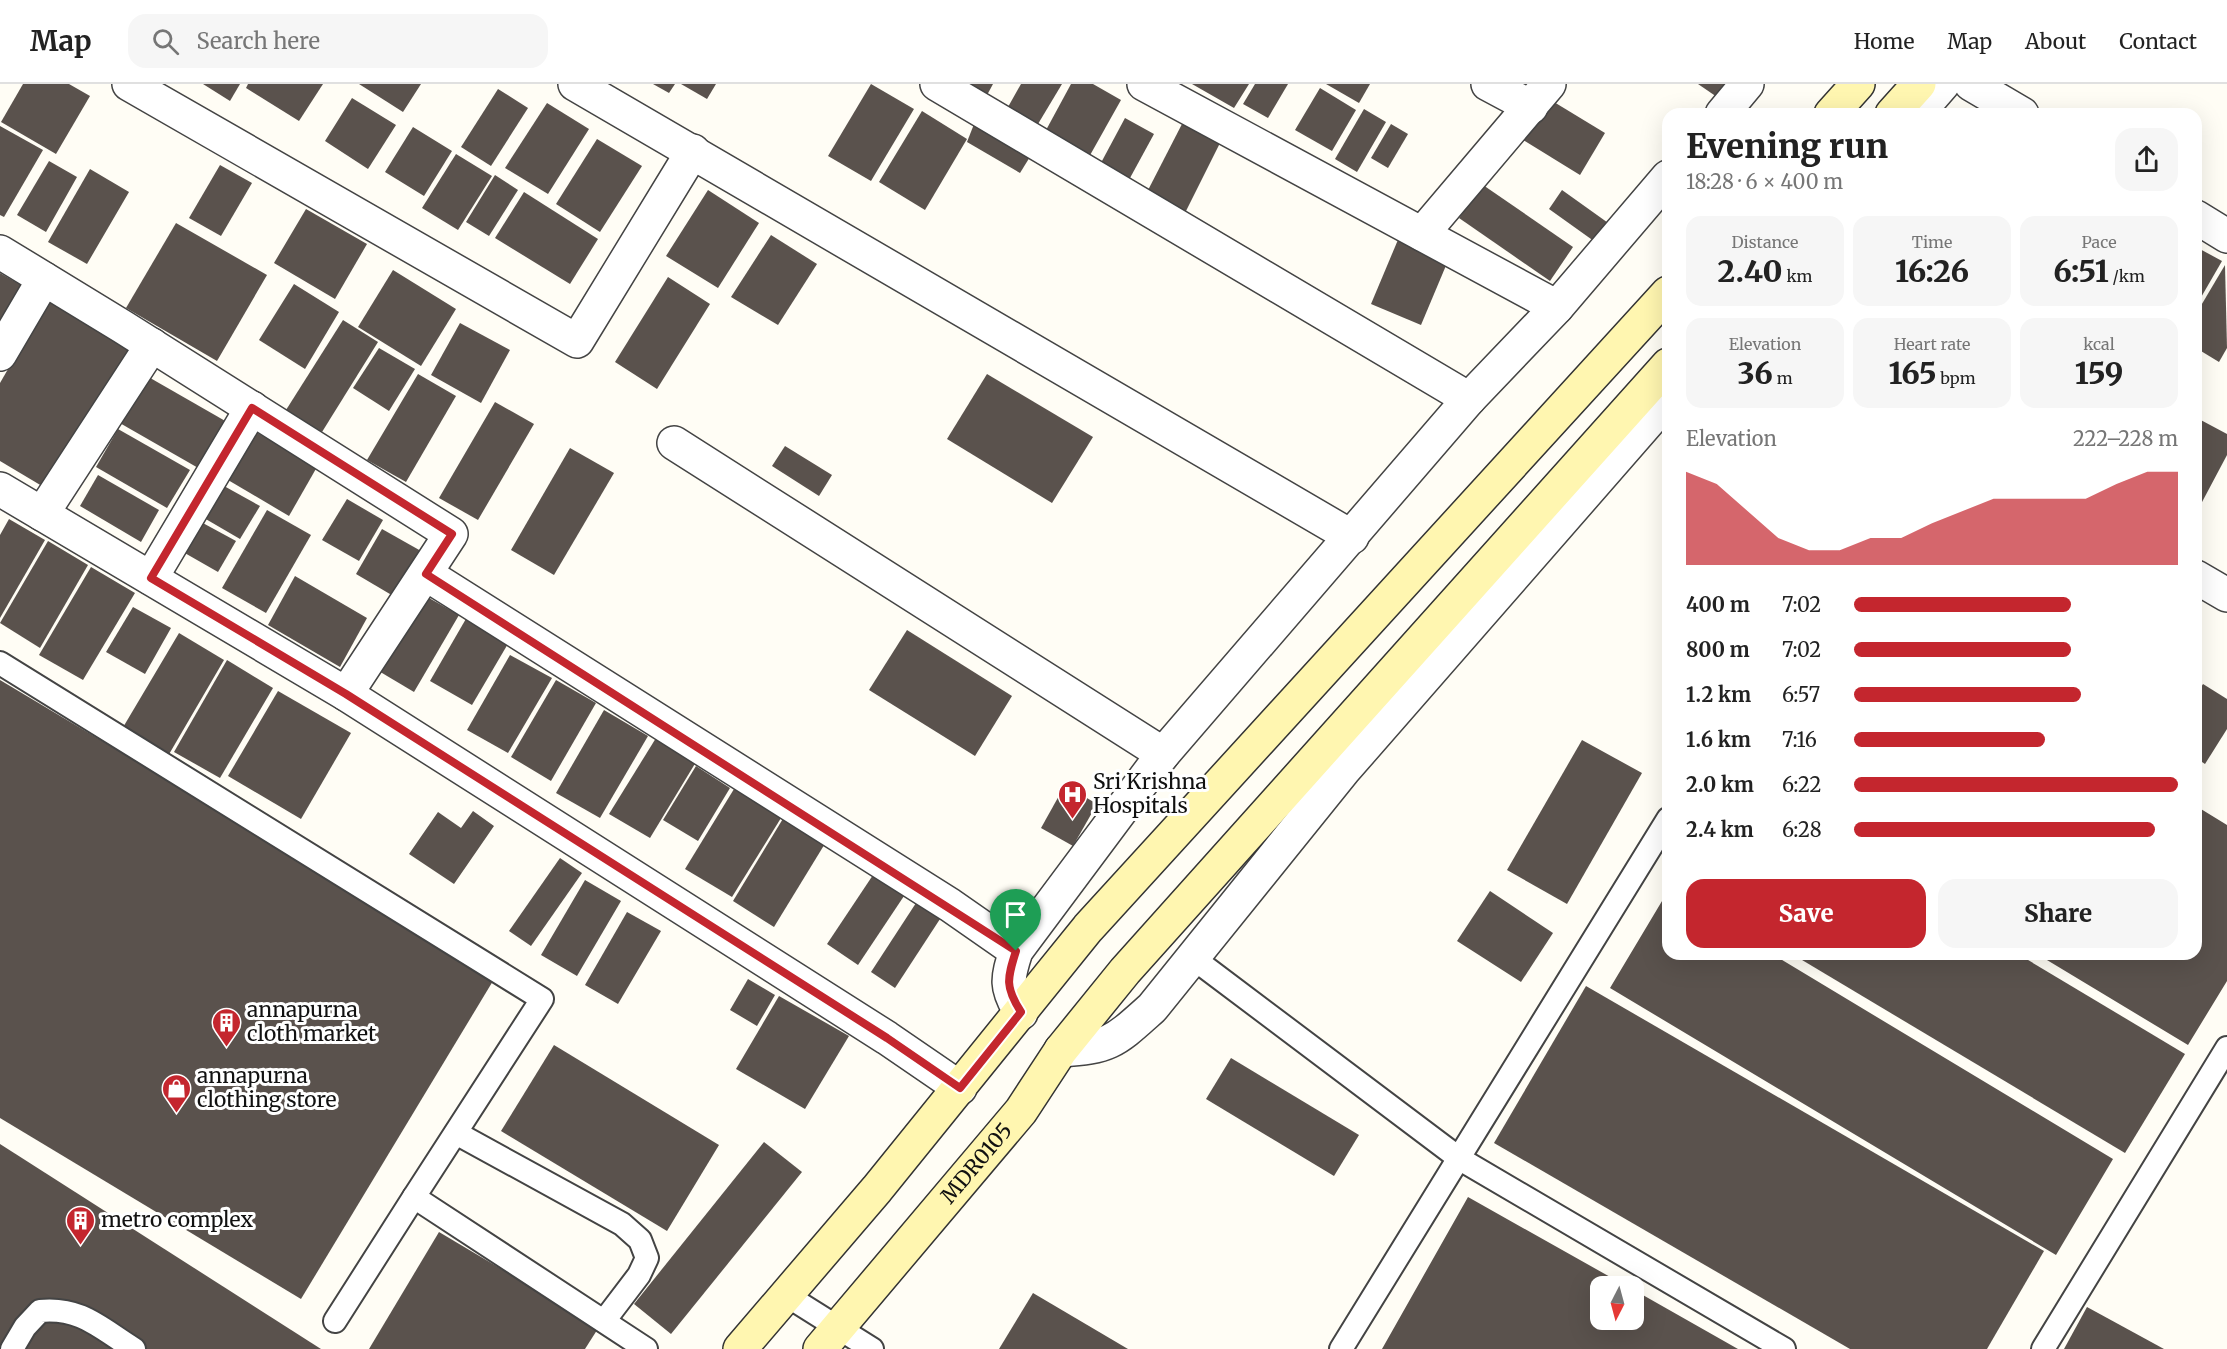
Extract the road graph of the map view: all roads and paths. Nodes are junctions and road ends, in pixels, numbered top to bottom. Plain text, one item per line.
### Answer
1 (129, 84) edge
2 (574, 84) edge
3 (937, 84) edge
4 (1144, 84) edge
5 (1488, 84) edge
6 (1747, 84) edge
7 (1858, 84) edge
8 (1919, 84) edge
9 (1943, 84) edge
10 (1971, 84) edge
11 (1540, 96) edge
12 (1727, 108) edge
13 (1836, 108) edge
14 (1897, 108) edge
15 (1922, 108) edge
16 (2012, 108) edge
17 (693, 151) junction
18 (1662, 184) edge
19 (2202, 221) edge
20 (1422, 234) junction
21 (2227, 236) edge
22 (0, 252) edge
23 (44, 279) junction
24 (1662, 299) edge
25 (1557, 307) junction
26 (152, 345) junction
27 (0, 354) edge
28 (1662, 371) edge
29 (1469, 399) junction
30 (1662, 406) edge
31 (252, 408) junction
32 (674, 443) dead end
33 (0, 489) edge
34 (42, 514) junction
35 (1352, 537) junction
36 (426, 574) junction
37 (151, 578) junction
38 (2202, 580) edge
39 (2227, 595) edge
40 (0, 663) edge
41 (346, 694) junction
42 (1163, 754) junction
43 (1662, 829) edge
44 (1016, 951) junction
45 (1192, 958) junction
46 (1021, 1012) junction
47 (2227, 1048) edge
48 (1061, 1050) junction
49 (960, 1088) junction
50 (456, 1133) junction
51 (1460, 1159) junction
52 (414, 1197) junction
53 (786, 1295) junction
54 (335, 1321) dead end
55 (604, 1321) junction
56 (829, 1340) edge
57 (12, 1349) edge
58 (134, 1349) edge
59 (646, 1349) edge
60 (740, 1349) edge
61 (872, 1349) edge
62 (1341, 1349) edge
63 (1784, 1349) edge
64 (2043, 1349) edge

1 - 17 street
2 - 17 street
3 - 29 street
4 - 20 street
5 - 11 street
6 - 12 street
7 - 13 main road
8 - 14 main road
9 - 15 street
10 - 16 street
11 - 20 street
17 - 35 street
18 - 25 street
19 - 21 street
20 - 25 street
22 - 23 street
23 - 26 street
23 - 27 street
24 - 46 main road
25 - 29 street
26 - 31 street
26 - 34 street
28 - 48 main road, MDR0105
29 - 35 street
30 - 45 street
31 - 36 street
31 - 37 street
32 - 42 street
33 - 34 street
34 - 37 street
35 - 42 street
36 - 41 street
36 - 44 street
37 - 41 street
38 - 39 street
40 - 50 lane
41 - 49 street
42 - 44 street
43 - 51 lane
44 - 46 street
45 - 48 street
45 - 51 lane
46 - 49 main road
47 - 64 lane
48 - 56 main road, MDR0105
49 - 53 main road
50 - 52 lane
50 - 55 lane
51 - 62 lane
51 - 63 lane
52 - 54 lane
52 - 55 lane
53 - 56 lane
53 - 60 main road
55 - 59 lane
56 - 61 lane
57 - 58 lane

